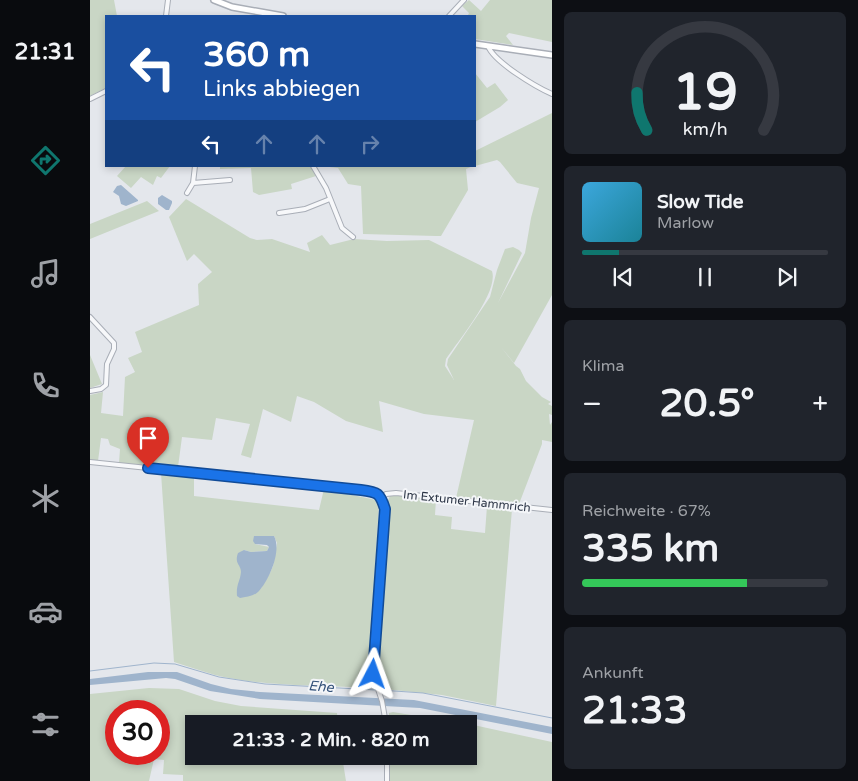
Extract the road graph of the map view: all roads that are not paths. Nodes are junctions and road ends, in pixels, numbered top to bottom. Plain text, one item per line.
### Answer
1 (168, 0) edge
2 (214, 0) edge
3 (464, 0) edge
4 (166, 15) edge
5 (269, 15) edge
6 (450, 15) edge
7 (476, 44) edge
8 (488, 46) junction
9 (552, 55) edge
10 (105, 92) edge
11 (552, 94) edge
12 (90, 99) edge
13 (195, 167) edge
14 (314, 167) edge
15 (230, 180) dead end
16 (193, 183) junction
17 (187, 193) dead end
18 (330, 199) junction
19 (279, 213) dead end
20 (353, 236) dead end
21 (90, 317) edge
22 (90, 391) edge
23 (90, 462) edge
24 (382, 499) junction
25 (552, 510) edge
26 (385, 715) edge
27 (387, 765) edge
28 (387, 781) edge

1 - 4 street
2 - 5 main road
3 - 6 street
7 - 8 main road
8 - 9 main road
8 - 11 street
10 - 12 street
13 - 16 street
14 - 18 street
15 - 16 street
16 - 17 street
18 - 19 street
18 - 20 street
21 - 22 street
23 - 24 street
24 - 25 street, Im Extumer Hammrich
24 - 26 street
27 - 28 street

